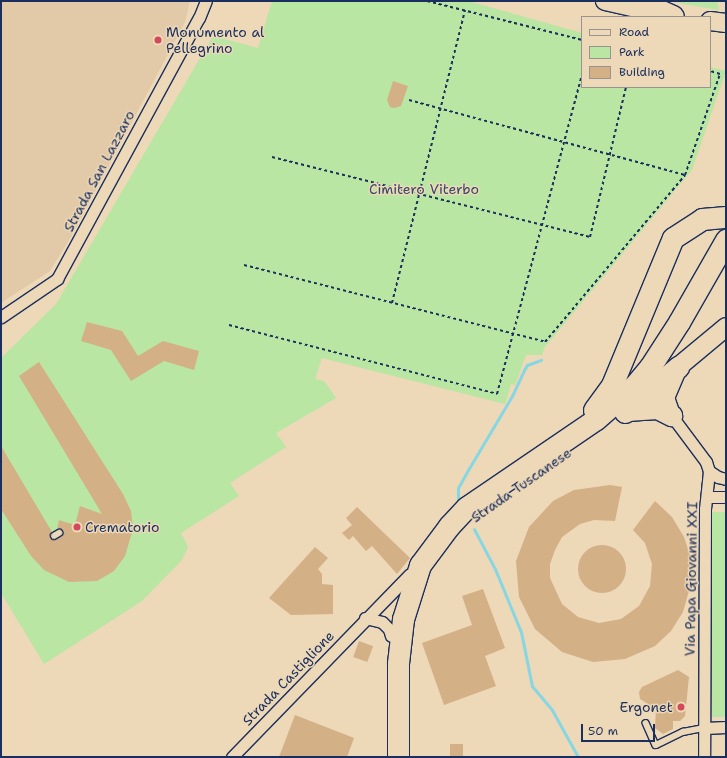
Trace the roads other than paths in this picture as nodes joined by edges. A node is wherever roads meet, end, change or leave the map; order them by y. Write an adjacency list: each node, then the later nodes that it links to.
1 (198, 1): 7 (street)
2 (206, 1): 7 (street, Strada San Lazzaro)
3 (606, 1): 5 (main road)
4 (639, 1): 6 (highway)
5 (672, 16)
6 (674, 16)
7 (200, 18): 13 (street, Strada San Lazzaro)
8 (711, 21): 9 (main road)
9 (726, 22)
10 (726, 217): 18 (highway)
11 (726, 240): 12 (highway)
12 (720, 268): 16 (highway); 18 (highway)
13 (1, 317)
14 (726, 327): 15 (main road)
15 (678, 367): 16 (highway); 17 (main road)
16 (633, 405): 17 (highway); 32 (highway, Strada Tuscanese)
17 (671, 415): 19 (street)
18 (540, 456): 23 (highway, Strada Tuscanese)
19 (709, 471): 20 (street); 21 (street, Via Papa Giovanni XXI)
20 (726, 479)
21 (707, 497): 22 (street); 28 (street, Via Papa Giovanni XXI)
22 (726, 497)
23 (411, 582): 24 (street, Strada Castiglione); 25 (street, Strada Tuscanese); 31 (highway, Strada Tuscanese)
24 (365, 618): 25 (street); 29 (street, Strada Castiglione)
25 (391, 636): 30 (street, Strada Tuscanese)
26 (646, 723): 28 (lane)
27 (726, 727): 28 (street)
28 (705, 728): 33 (street, Via Papa Giovanni XXI)
29 (232, 757)
30 (388, 757)
31 (398, 757)
32 (410, 757)
33 (704, 757)

